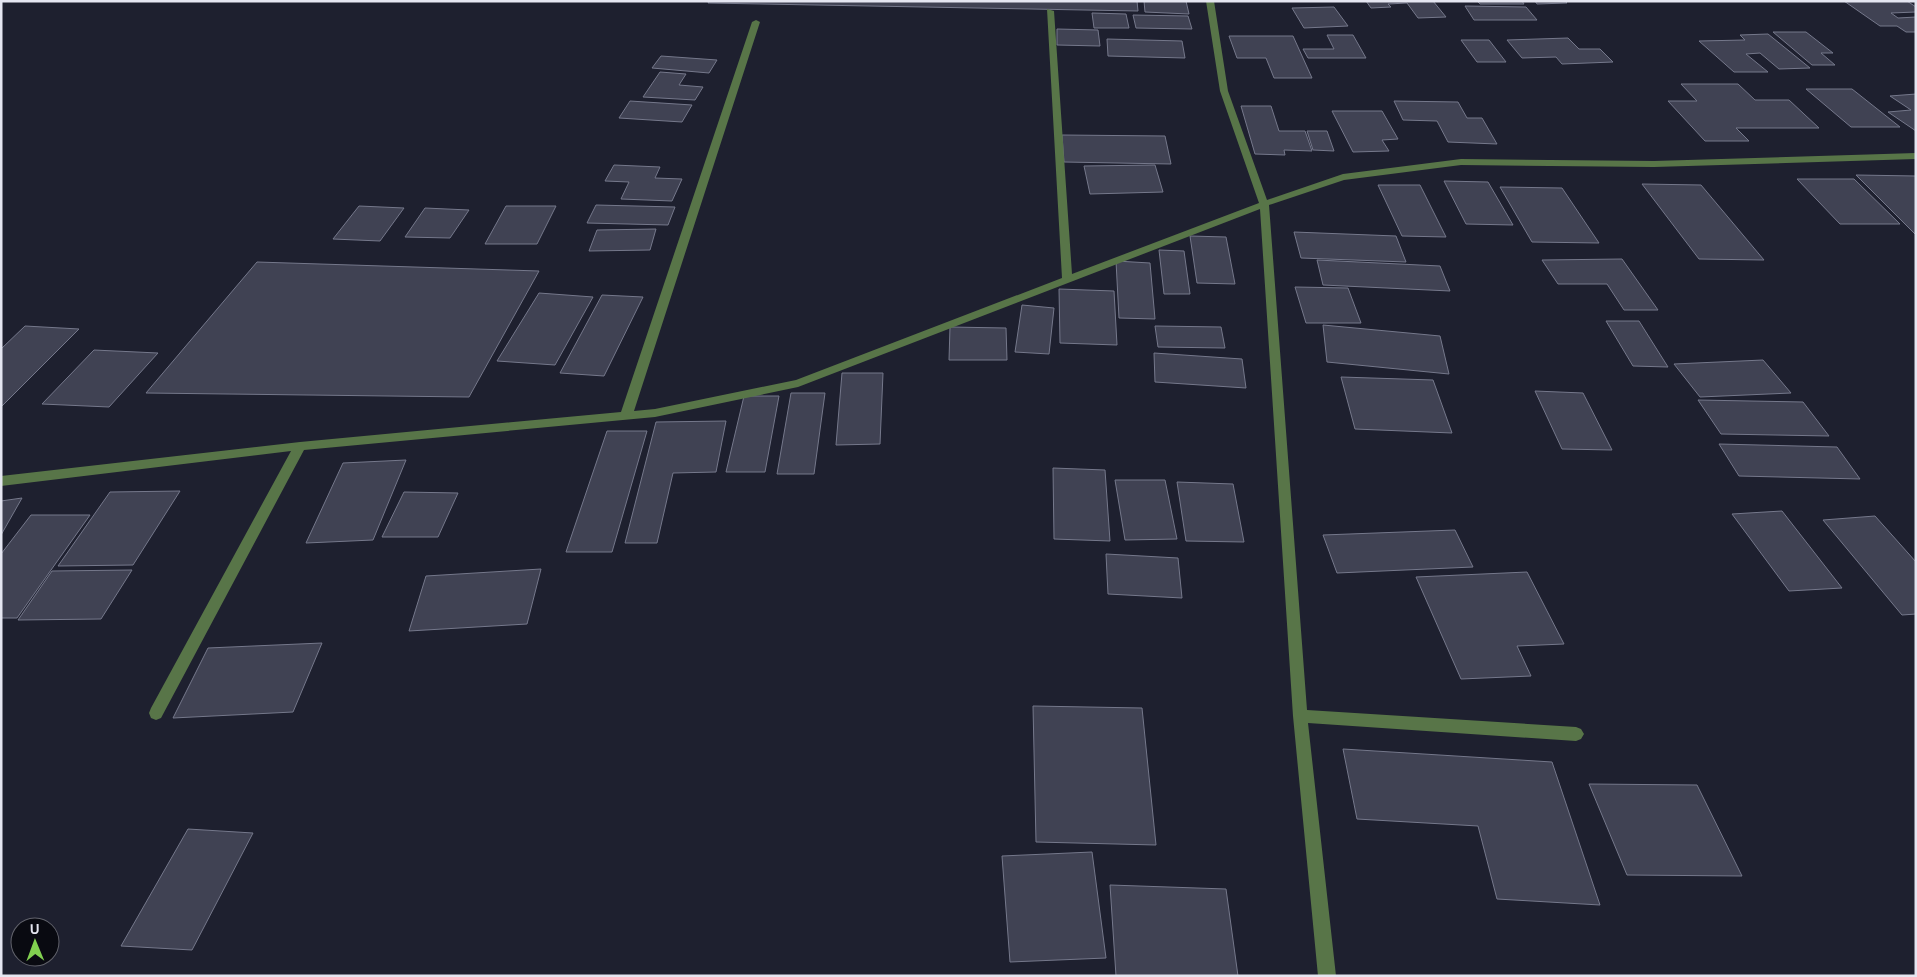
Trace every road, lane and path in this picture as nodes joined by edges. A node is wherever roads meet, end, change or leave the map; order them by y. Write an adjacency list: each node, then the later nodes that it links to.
1 (1210, 1): 5 (street)
2 (1050, 11): 6 (street)
3 (756, 22): 7 (street)
4 (1916, 156): 5 (street)
5 (1264, 204): 6 (street); 11 (street)
6 (1067, 280): 7 (street)
7 (626, 416): 8 (street)
8 (300, 446): 9 (street); 10 (street)
9 (1, 481)
10 (156, 713)
11 (1300, 716): 12 (street); 13 (street)
12 (1576, 734)
13 (1327, 976)

